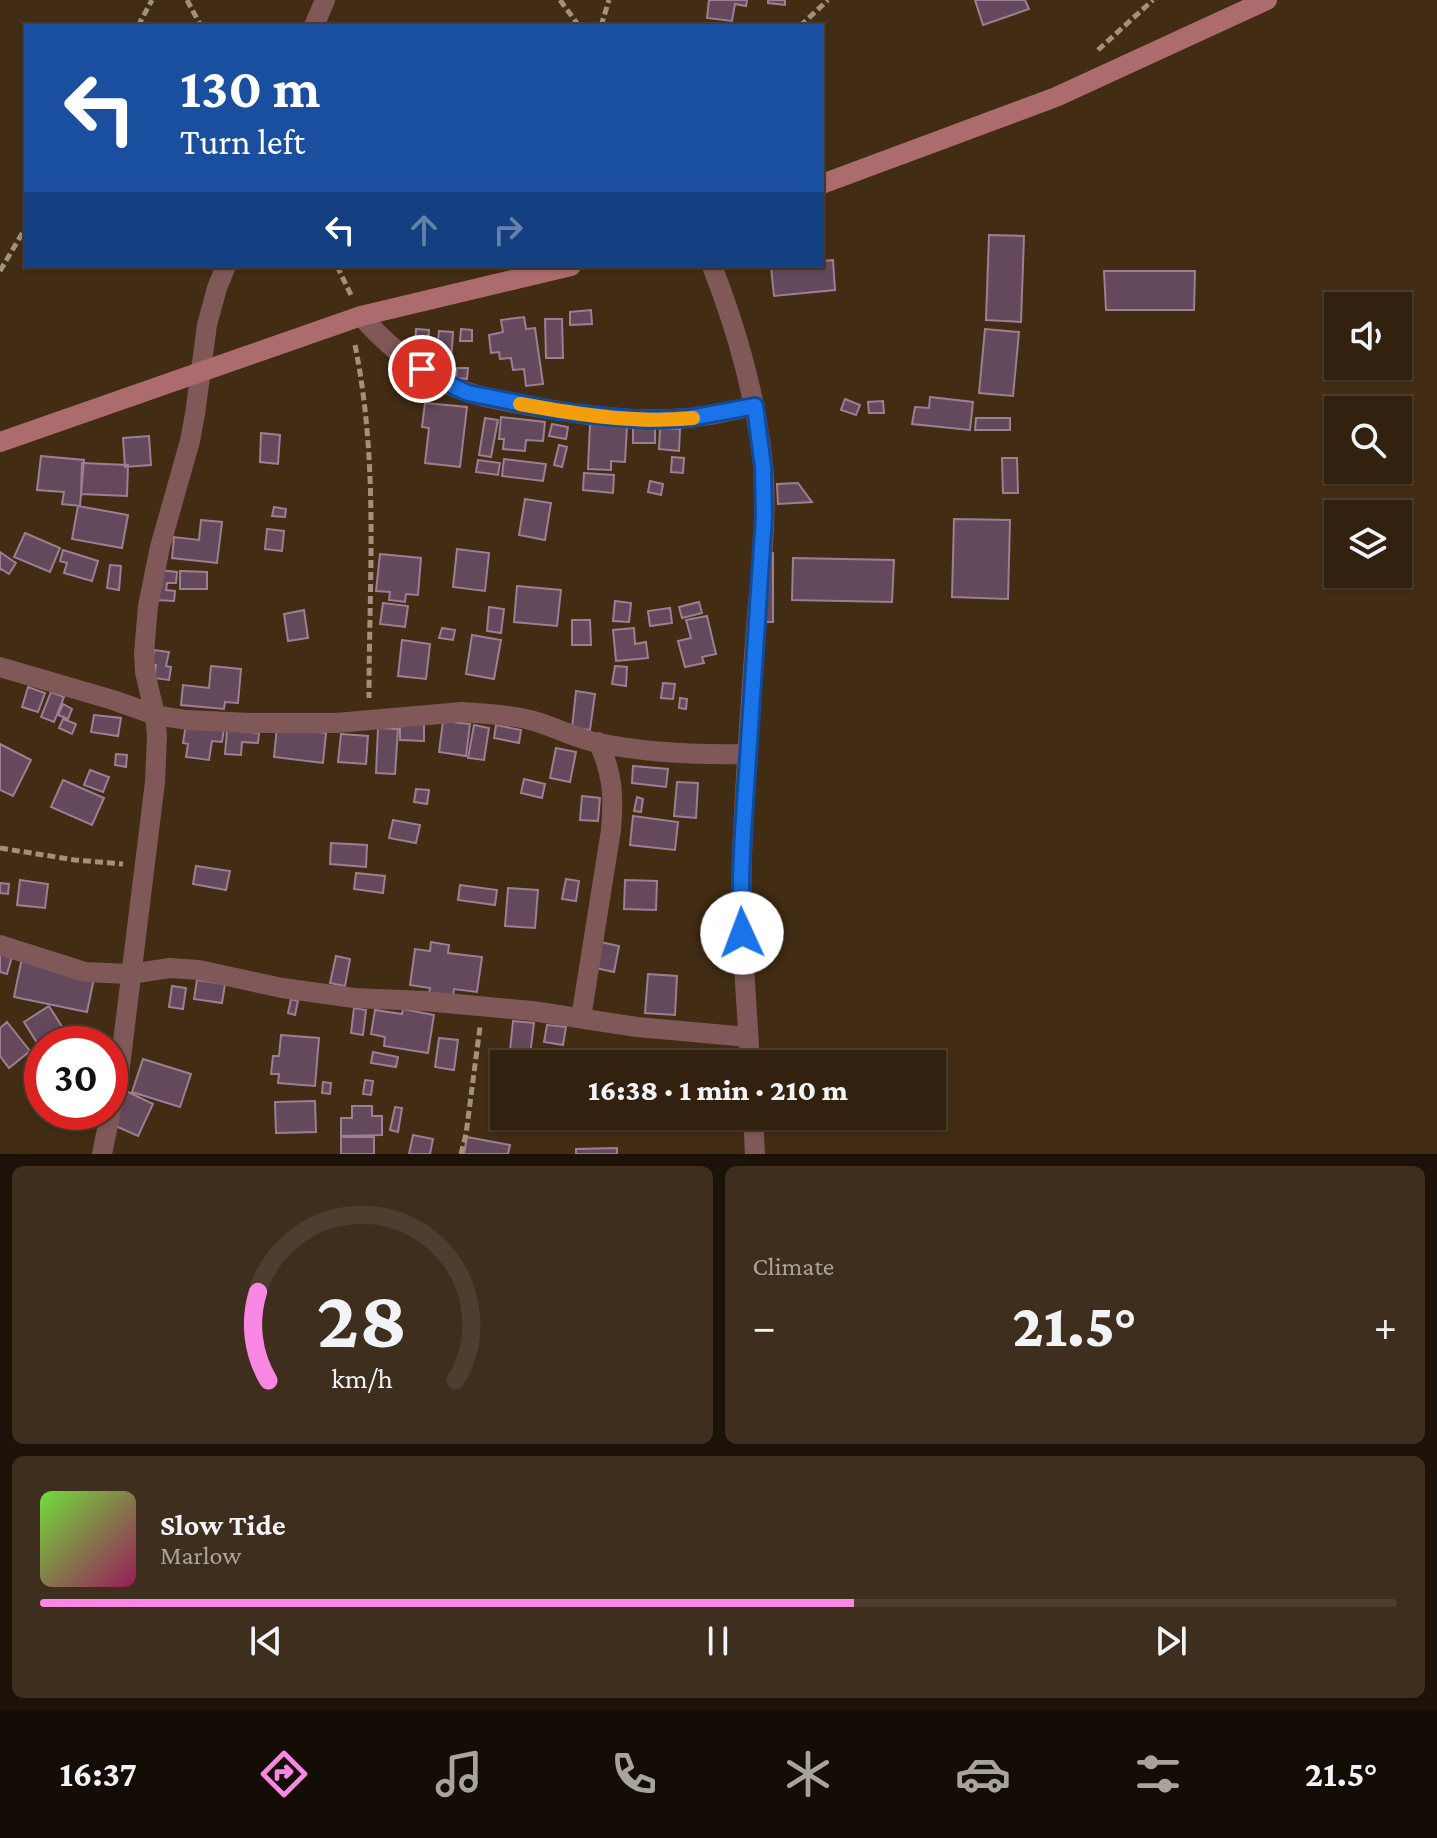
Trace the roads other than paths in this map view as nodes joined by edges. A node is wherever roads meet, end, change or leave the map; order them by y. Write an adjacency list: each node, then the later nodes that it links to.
1 (325, 0): 3 (street)
2 (1267, 0): 4 (street)
3 (315, 24)
4 (824, 183)
5 (225, 268): 9 (street)
6 (563, 268): 8 (street)
7 (713, 268): 10 (street)
8 (355, 318): 9 (street); 10 (street)
9 (201, 373): 11 (street); 13 (street)
10 (755, 406): 15 (street)
11 (0, 442)
12 (0, 667): 13 (street)
13 (155, 715): 14 (street); 17 (street)
14 (598, 742): 15 (street); 18 (street)
15 (747, 754): 19 (street)
16 (0, 945): 17 (street)
17 (130, 974): 18 (street); 22 (street)
18 (581, 1018): 19 (street)
19 (748, 1037): 20 (street)
20 (749, 1050)
21 (754, 1130): 23 (street)
22 (102, 1154)
23 (755, 1154)

